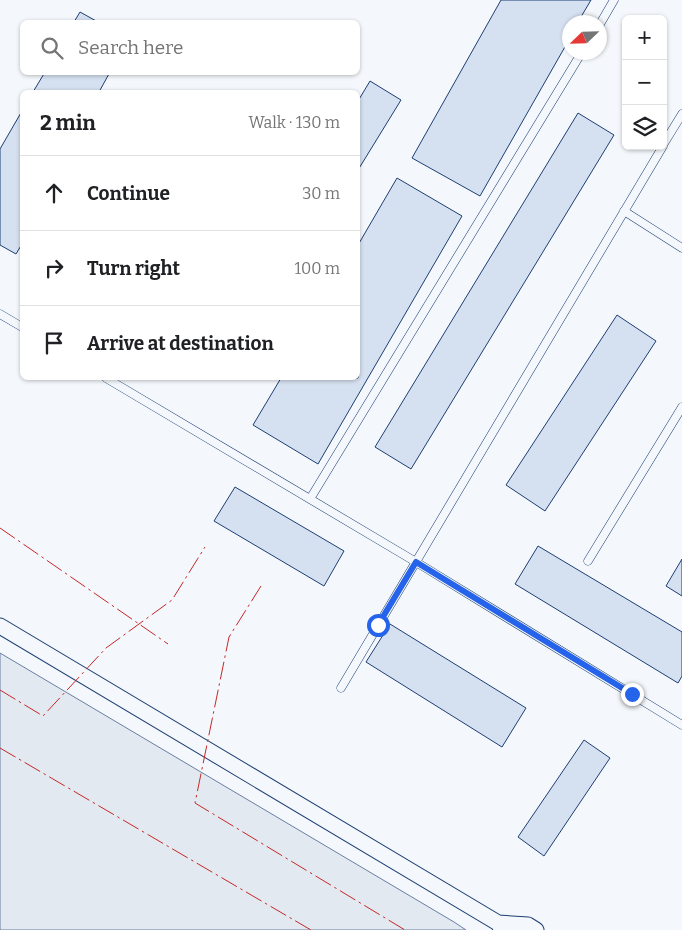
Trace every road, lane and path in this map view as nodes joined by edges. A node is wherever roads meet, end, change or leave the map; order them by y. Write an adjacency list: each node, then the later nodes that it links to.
1 (614, 0): 2 (lane)
2 (605, 15)
3 (577, 60): 13 (lane)
4 (682, 114): 5 (lane)
5 (667, 139)
6 (661, 150): 7 (lane)
7 (624, 211): 8 (lane); 15 (lane)
8 (682, 248)
9 (0, 314): 10 (lane)
10 (20, 326)
11 (109, 380): 13 (lane)
12 (682, 407): 14 (lane)
13 (310, 499): 15 (lane)
14 (588, 561)
15 (416, 562): 17 (lane); 18 (lane)
16 (0, 626): 19 (street)
17 (341, 688)
18 (682, 725)
19 (500, 926): 20 (street)
20 (536, 930)

